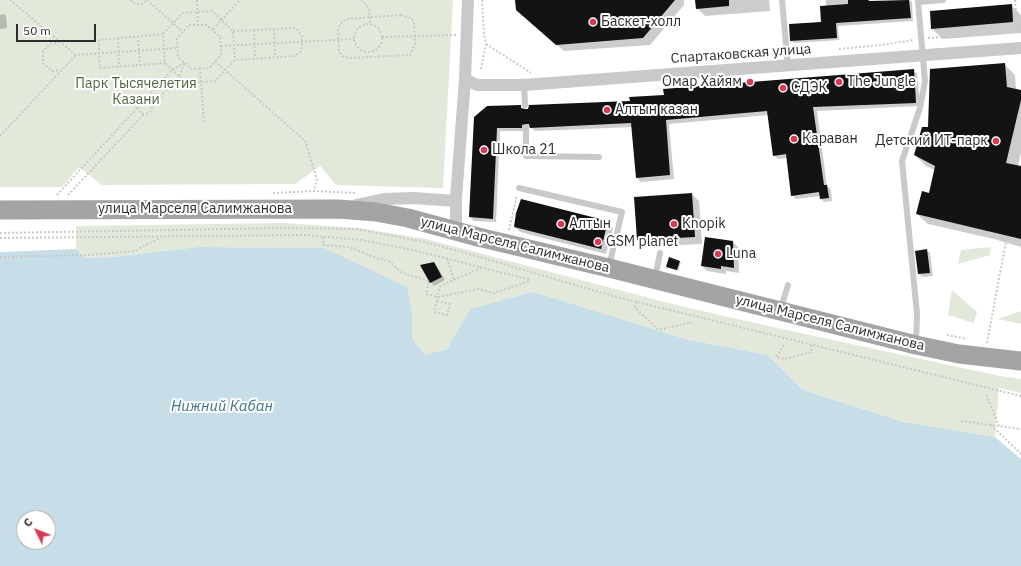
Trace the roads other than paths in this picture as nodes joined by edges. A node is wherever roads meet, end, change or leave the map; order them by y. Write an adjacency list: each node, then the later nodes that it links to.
1 (468, 0): 7 (street)
2 (782, 0): 6 (lane)
3 (943, 0): 5 (lane)
4 (1021, 48): 5 (street, Спартаковская улица)
5 (923, 55): 6 (street, Спартаковская улица); 23 (lane)
6 (788, 66): 8 (street, Спартаковская улица)
7 (465, 79): 8 (street, Спартаковская улица); 13 (street)
8 (524, 85): 9 (lane)
9 (525, 105)
10 (526, 128): 11 (lane)
11 (599, 157)
12 (519, 188): 19 (lane)
13 (456, 201): 14 (street); 17 (street)
14 (339, 209): 15 (main road, улица Марселя Салимжанова); 17 (main road, улица Марселя Салимжанова)
15 (0, 210)
16 (0, 221): 25 (main road)
17 (456, 231): 19 (main road, улица Марселя Салимжанова)
18 (660, 253): 20 (lane)
19 (609, 268): 20 (main road, улица Марселя Салимжанова)
20 (654, 279): 22 (main road, улица Марселя Салимжанова)
21 (788, 285): 22 (lane)
22 (780, 311): 23 (main road, улица Марселя Салимжанова)
23 (916, 345): 24 (main road, улица Марселя Салимжанова)
24 (1021, 361)
25 (1021, 370)

